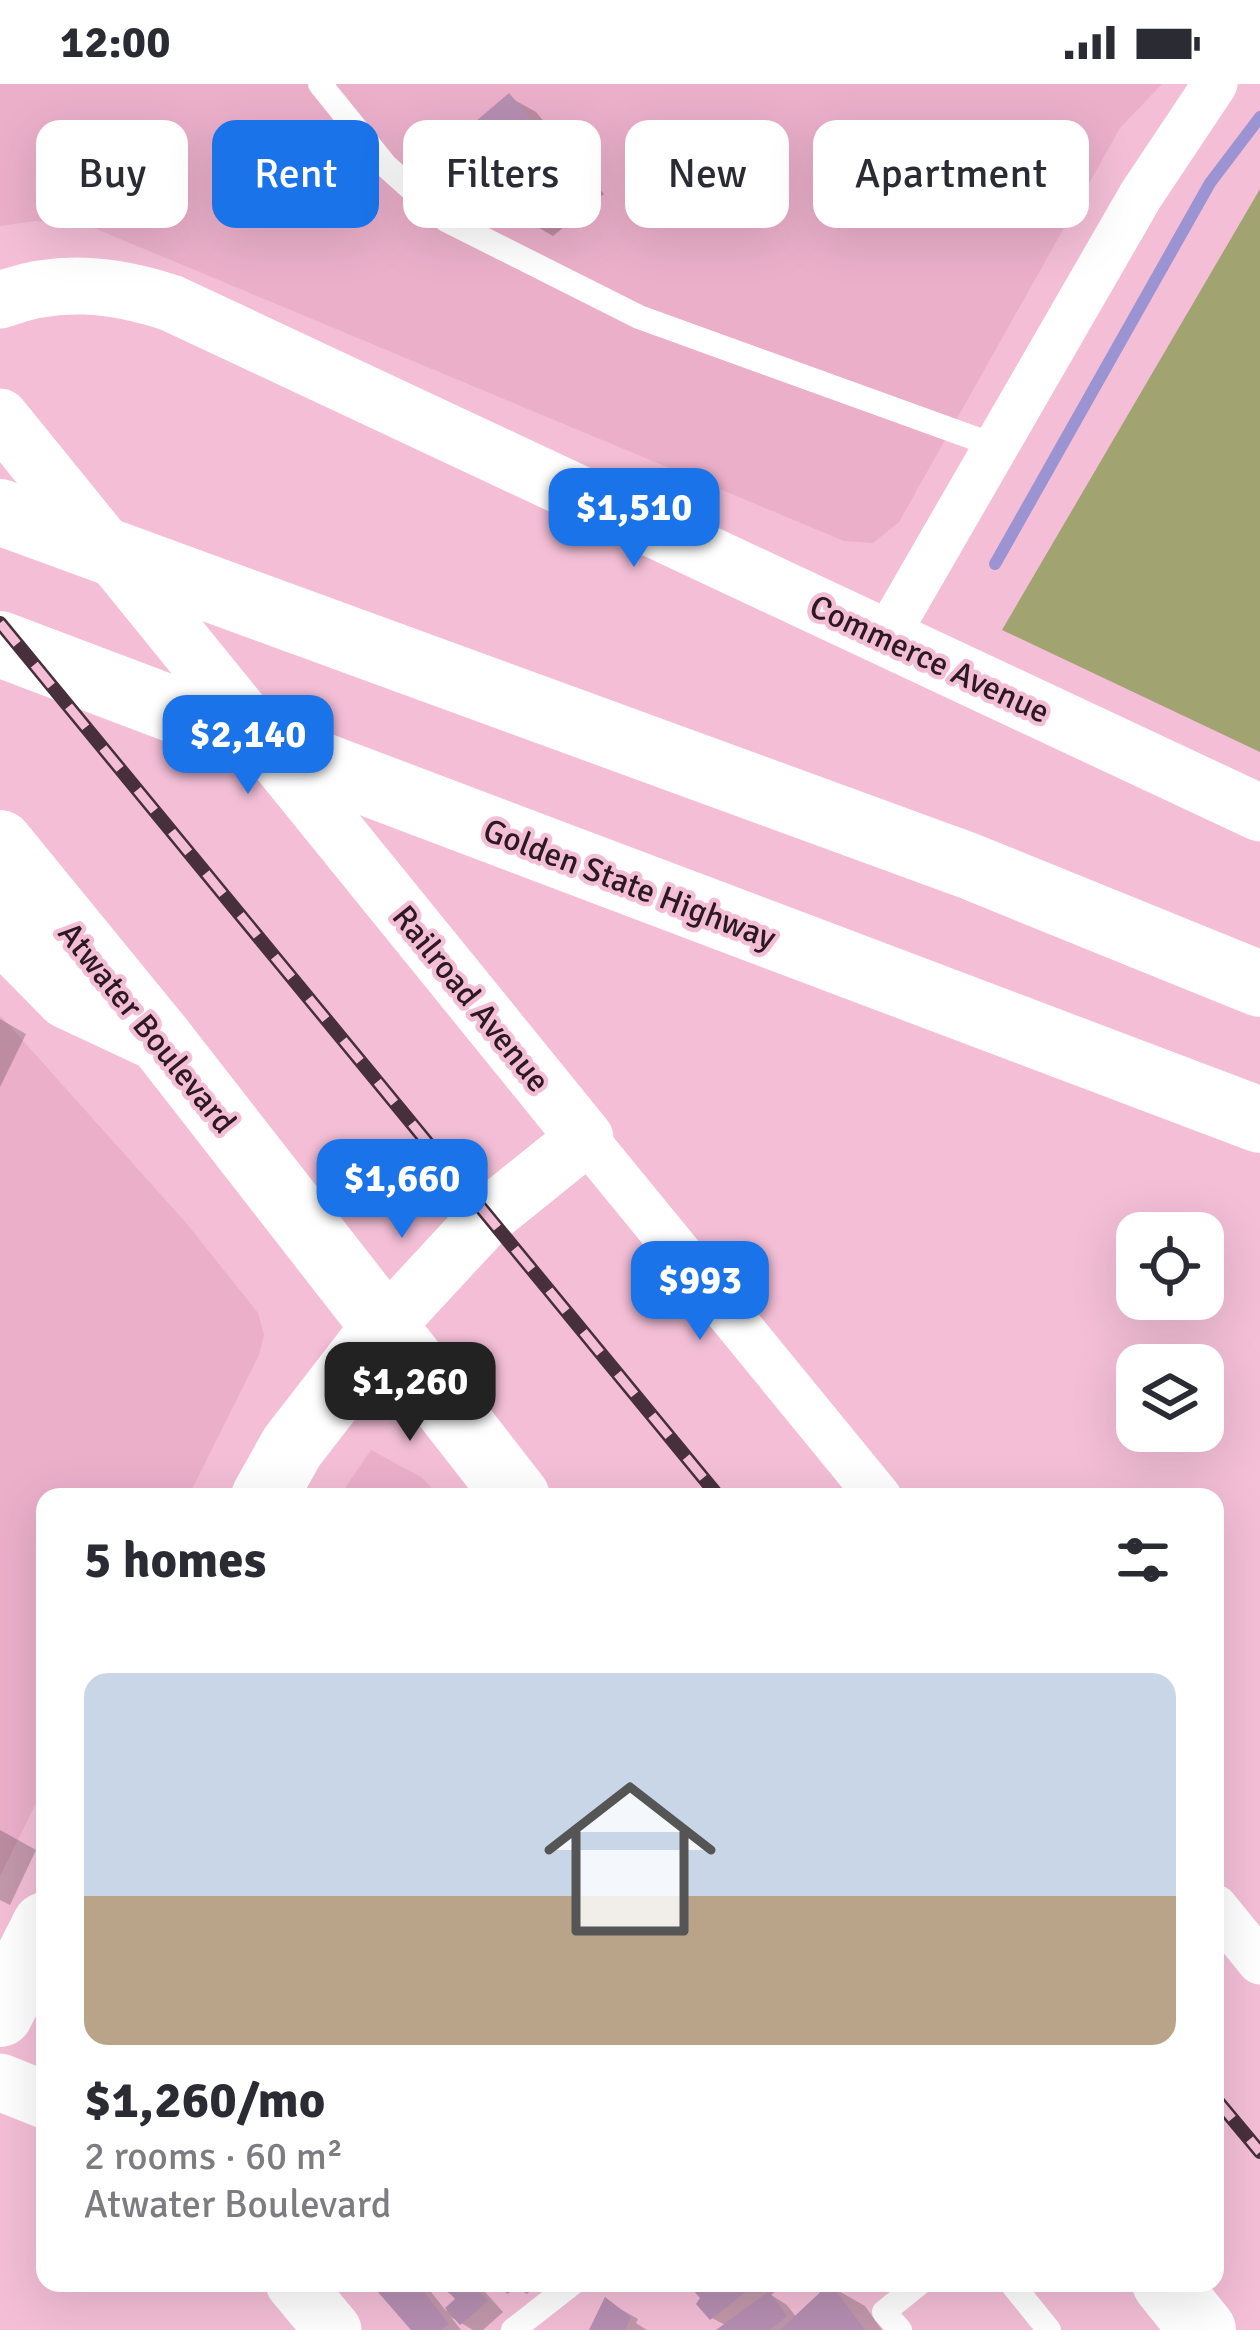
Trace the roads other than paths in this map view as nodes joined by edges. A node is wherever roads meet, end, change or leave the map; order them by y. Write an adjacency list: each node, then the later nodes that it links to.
1 (320, 84): 5 (lane)
2 (1215, 84): 5 (street)
3 (0, 300): 7 (street, Commerce Avenue)
4 (0, 417): 13 (street, Railroad Avenue)
5 (996, 446): 7 (street)
6 (0, 512): 12 (main road)
7 (886, 637): 9 (street, Commerce Avenue)
8 (0, 644): 15 (main road, Golden State Highway)
9 (1260, 813)
10 (0, 843): 14 (main road, Atwater Boulevard)
11 (0, 927): 14 (main road)
12 (1260, 984)
13 (502, 1036): 16 (street, Railroad Avenue); 17 (street)
14 (160, 1039): 18 (main road, Atwater Boulevard)
15 (1260, 1120)
16 (585, 1138): 17 (street); 21 (street, Railroad Avenue)
17 (488, 1217): 18 (street)
18 (384, 1328): 19 (main road); 20 (main road, Atwater Boulevard)
19 (269, 1488)
20 (510, 1488)
21 (872, 1488)
22 (1224, 1918): 24 (street)
23 (36, 1943): 25 (main road)
24 (1260, 1962)
25 (0, 2014)
26 (0, 2082): 27 (street)
27 (36, 2096)
28 (301, 2292): 32 (street)
29 (562, 2292): 33 (lane)
30 (909, 2292): 34 (lane)
31 (1018, 2292): 35 (lane)
32 (333, 2330)
33 (513, 2330)
34 (900, 2330)
35 (1048, 2330)

